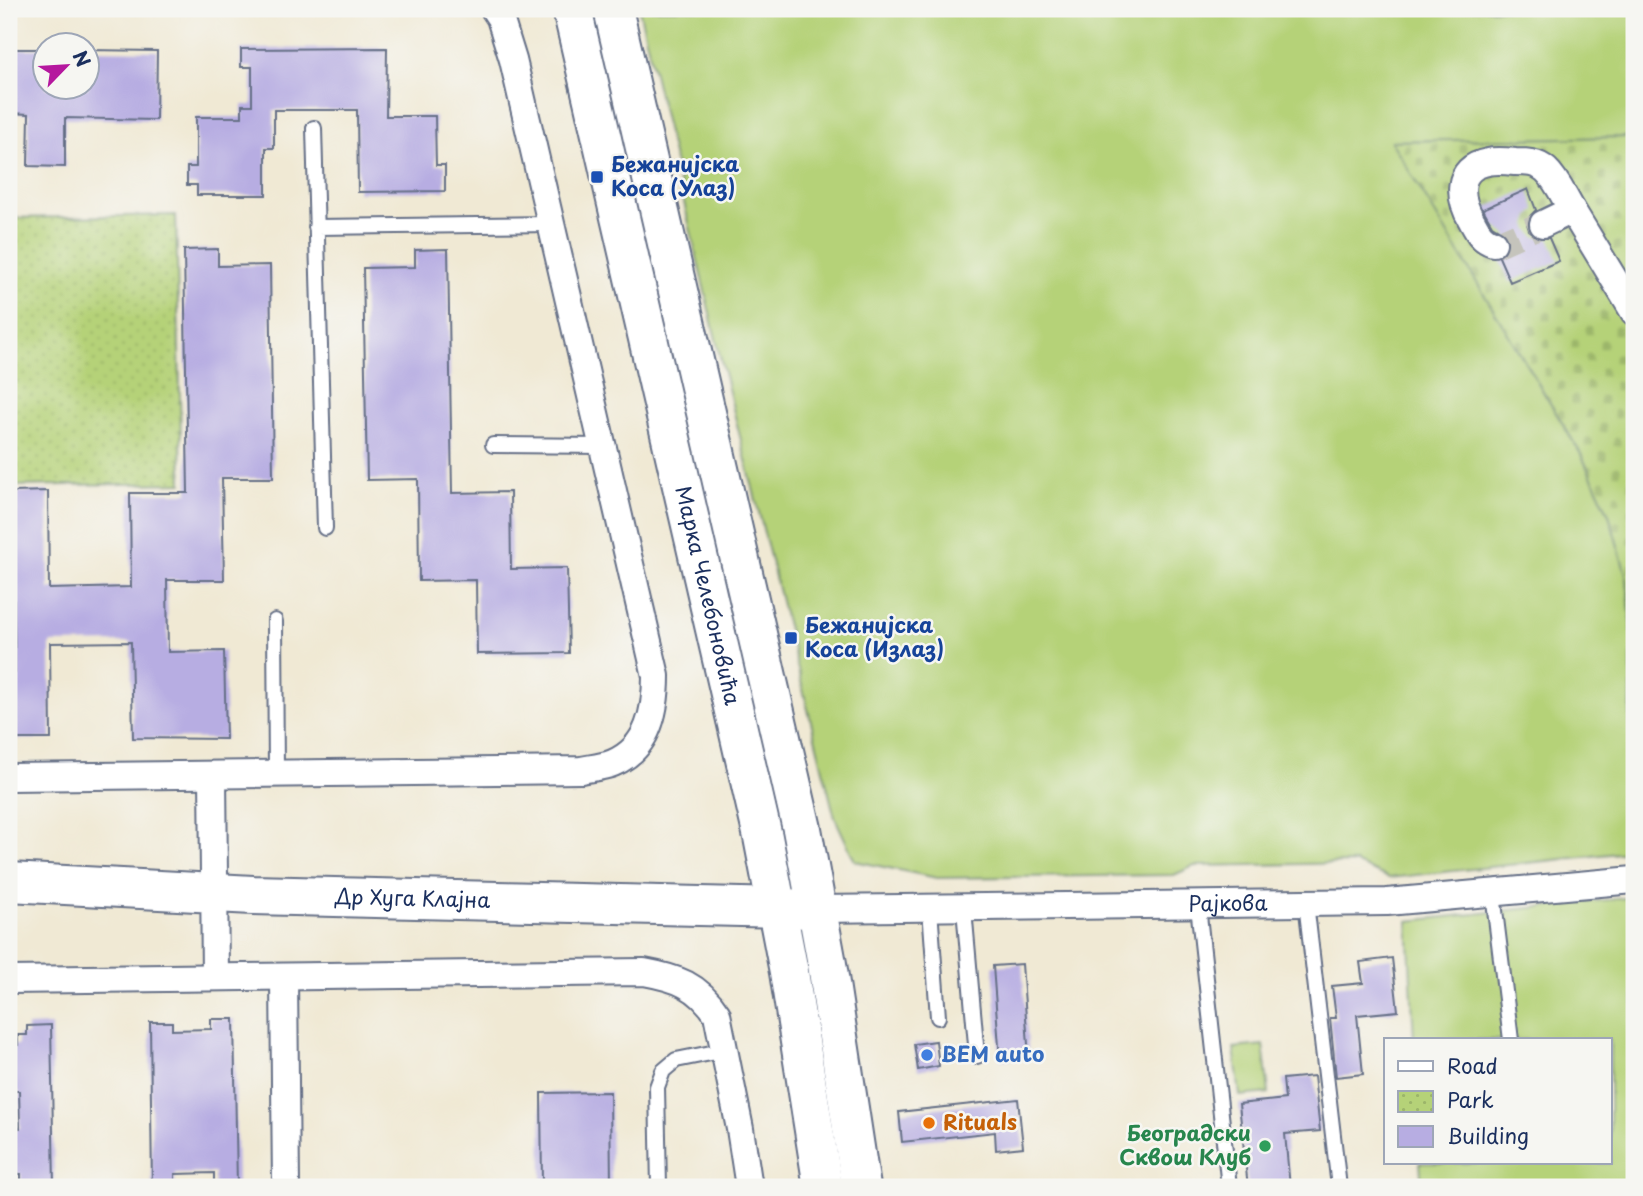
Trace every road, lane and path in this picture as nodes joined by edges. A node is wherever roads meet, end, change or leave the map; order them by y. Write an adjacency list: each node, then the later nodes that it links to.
1 (494, 9): 6 (street)
2 (572, 9): 24 (main road, Марка Челебоновића)
3 (612, 9): 25 (main road, Марка Челебоновића)
4 (314, 128): 8 (lane)
5 (1572, 210): 7 (street); 9 (street); 10 (street)
6 (550, 224): 8 (lane); 12 (street)
7 (1543, 224)
8 (316, 228): 13 (lane)
9 (1493, 243)
10 (1634, 312)
11 (493, 445): 12 (lane)
12 (603, 446): 15 (street)
13 (325, 528)
14 (275, 621): 15 (lane)
15 (276, 774): 16 (street)
16 (213, 775): 17 (street); 20 (street)
17 (9, 777)
18 (1634, 880): 21 (street, Рајкова)
19 (9, 882): 20 (main road, Др Хуга Клајна)
20 (214, 893): 24 (main road, Др Хуга Клајна); 28 (street)
21 (1493, 894): 22 (street, Рајкова); 32 (lane)
22 (1306, 903): 23 (street, Рајкова); 41 (lane)
23 (1198, 906): 27 (street, Рајкова); 40 (lane)
24 (778, 908): 25 (main road, Др Хуга Клајна); 38 (main road, Марка Челебоновића)
25 (818, 909): 26 (street, Рајкова); 39 (main road, Марка Челебоновића)
26 (930, 909): 27 (street, Рајкова); 31 (lane)
27 (964, 909): 34 (lane)
28 (215, 976): 29 (street); 30 (street)
29 (284, 977): 33 (street); 35 (street)
30 (9, 980)
31 (937, 1017)
32 (1511, 1038)
33 (726, 1050): 36 (lane); 37 (street)
34 (977, 1056)
35 (286, 1187)
36 (659, 1187)
37 (749, 1187)
38 (823, 1187)
39 (861, 1187)
40 (1229, 1187)
41 (1339, 1187)

